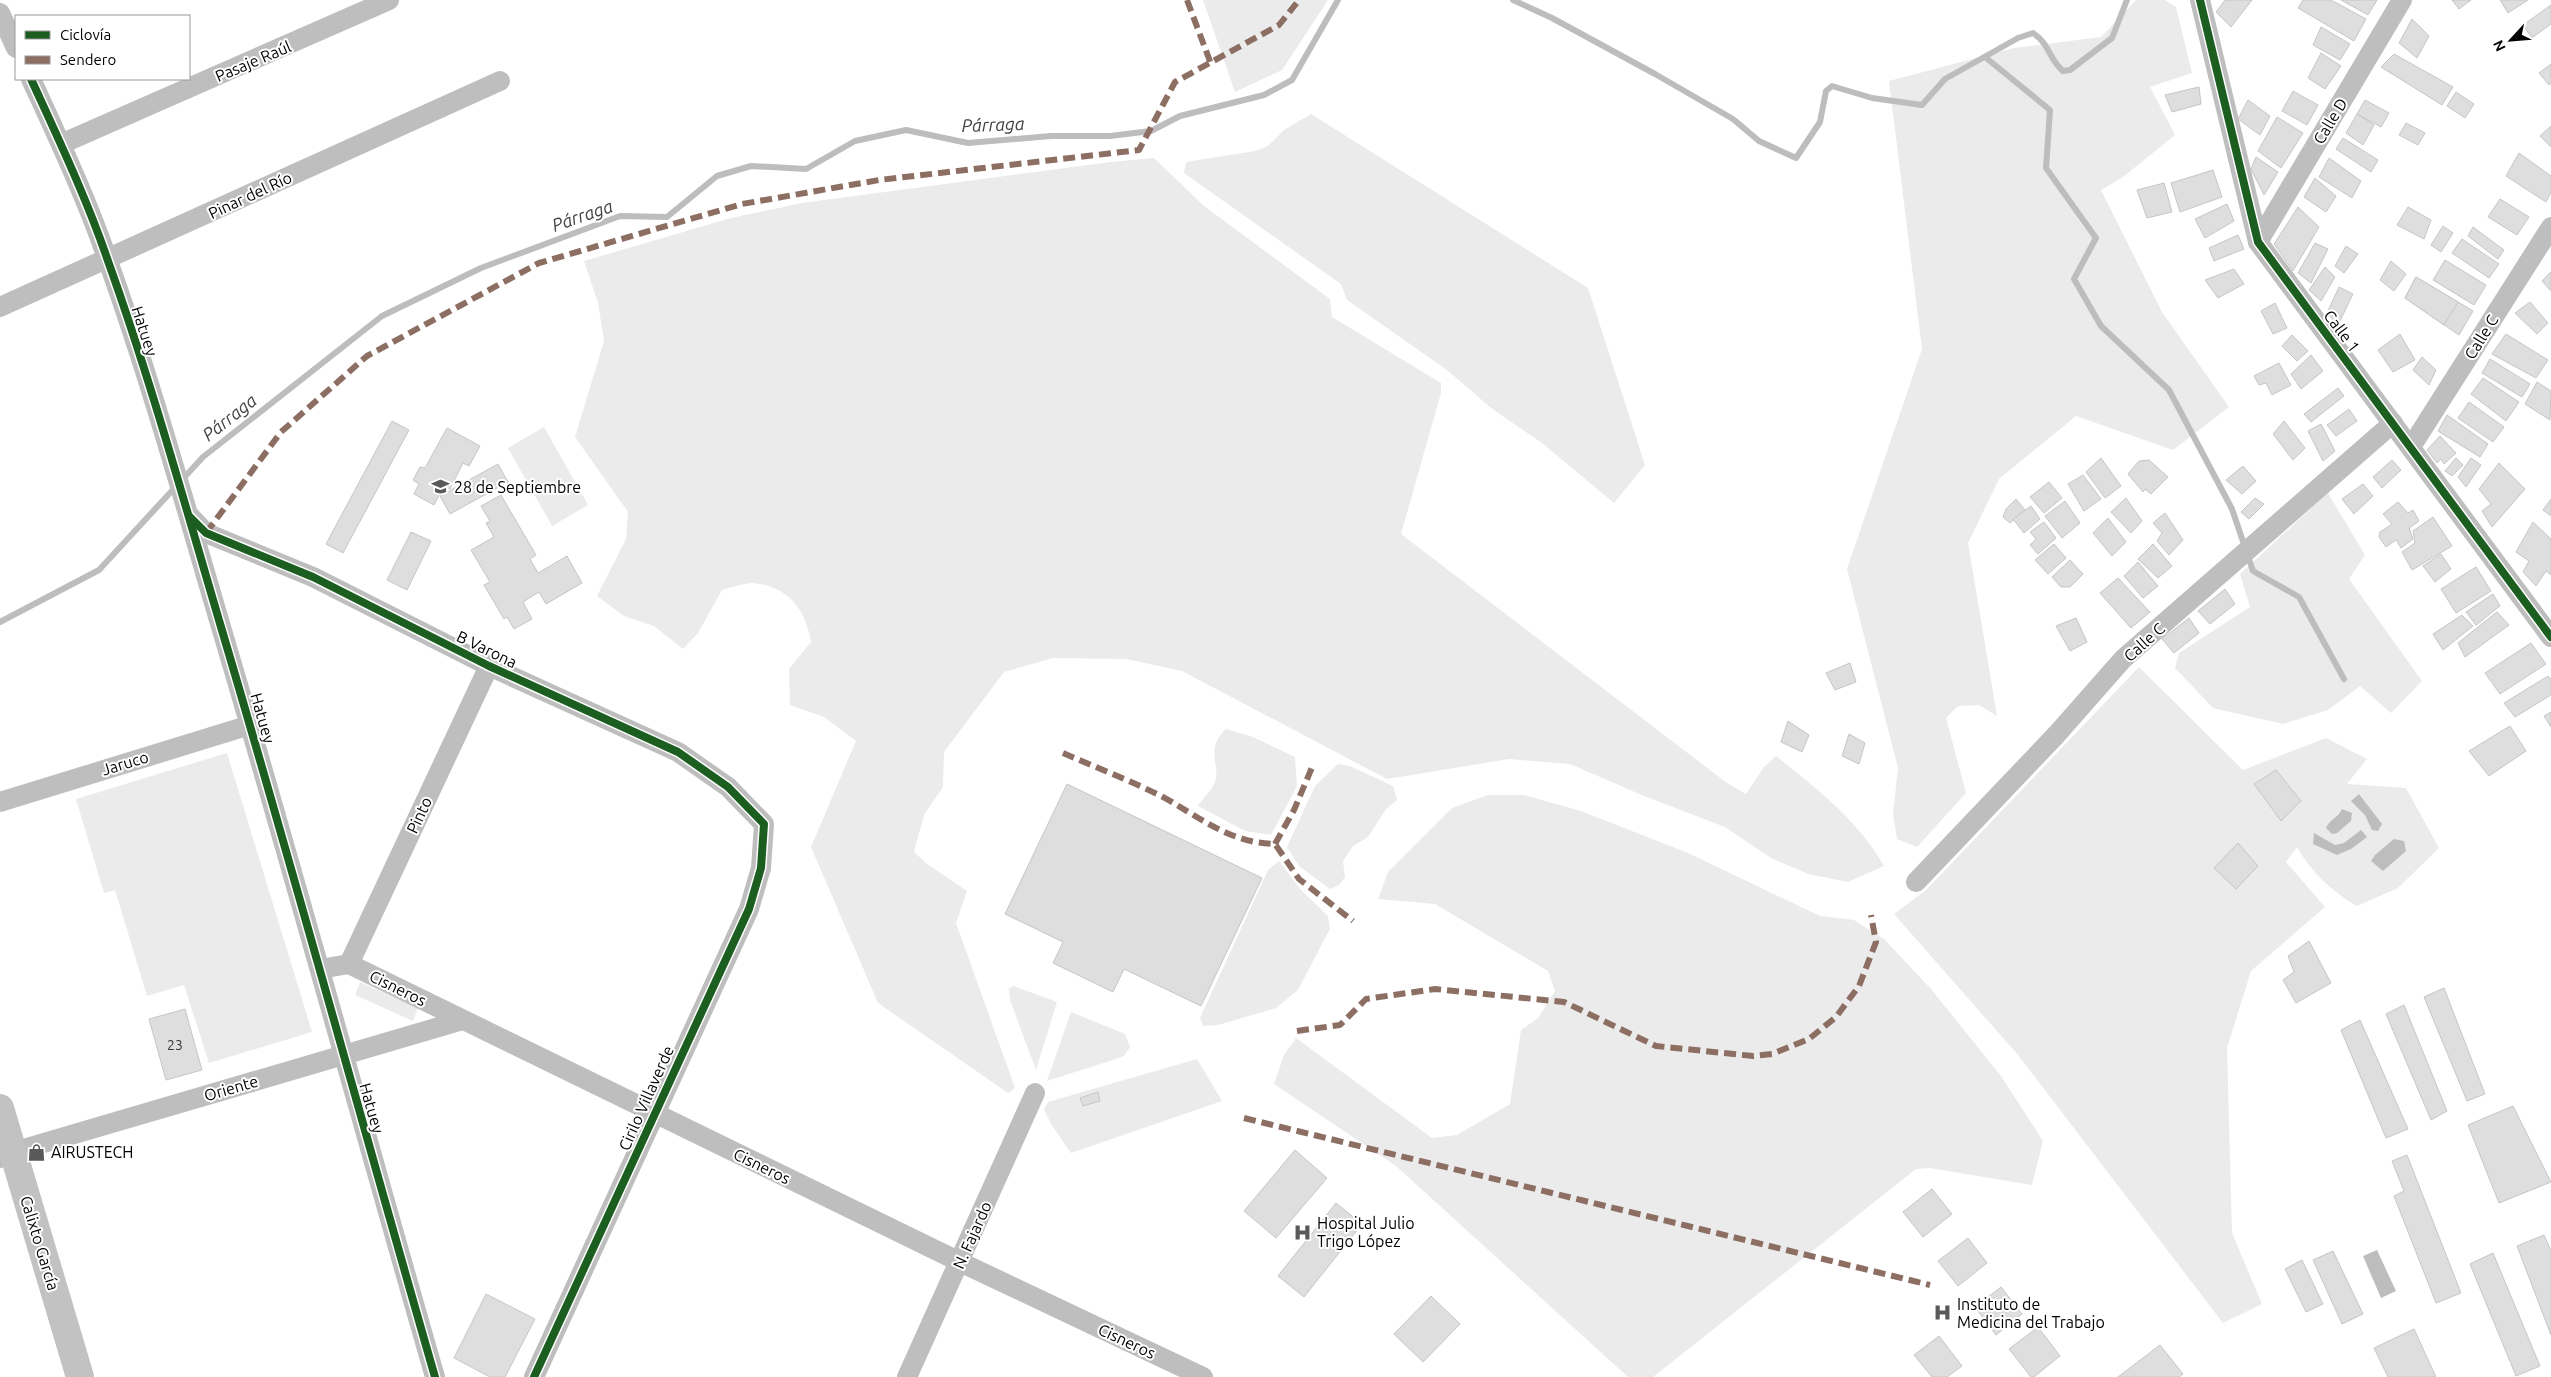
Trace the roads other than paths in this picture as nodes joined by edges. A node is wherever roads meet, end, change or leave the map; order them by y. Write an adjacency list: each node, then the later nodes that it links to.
1 (389, 0): 8 (street, Pasaje Raúl)
2 (2200, 0): 10 (street, Calle 1)
3 (2402, 0): 10 (street, Calle D)
4 (0, 13): 5 (street)
5 (15, 46)
6 (31, 80): 8 (street, Hatuey)
7 (500, 81): 11 (street, Pinar del Río)
8 (61, 144): 11 (street, Hatuey)
9 (2551, 227): 14 (street, Calle C)
10 (2258, 242): 13 (street, Calle 1)
11 (108, 260): 12 (street, Pinar del Río); 15 (street, Hatuey)
12 (0, 307)
13 (2394, 423): 14 (street, Calle 1); 21 (street, Calle C)
14 (2411, 447): 16 (street, Calle 1)
15 (188, 515): 17 (street, B Varona); 18 (street, Hatuey)
16 (2551, 637)
17 (489, 666): 20 (street, B Varona); 22 (street, Pinto)
18 (250, 725): 19 (street, Jaruco); 23 (street, Hatuey)
19 (0, 802)
20 (764, 824): 28 (street, Cirilo Villaverde)
21 (1916, 882)
22 (349, 964): 23 (street, Cisneros); 24 (street, Cisneros)
23 (320, 969): 25 (street, Hatuey)
24 (463, 1020): 25 (street, Oriente); 28 (street, Cisneros)
25 (342, 1056): 29 (street, Oriente); 32 (street, Hatuey)
26 (1036, 1093): 30 (street, N. Fajardo)
27 (0, 1108): 29 (main road, Calixto García)
28 (654, 1113): 30 (street, Cisneros); 33 (street, Cirilo Villaverde)
29 (4, 1155): 31 (main road, Calixto García)
30 (960, 1262): 34 (street, N. Fajardo); 35 (street, Cisneros)
31 (80, 1377)
32 (435, 1377)
33 (534, 1377)
34 (907, 1377)
35 (1203, 1377)

